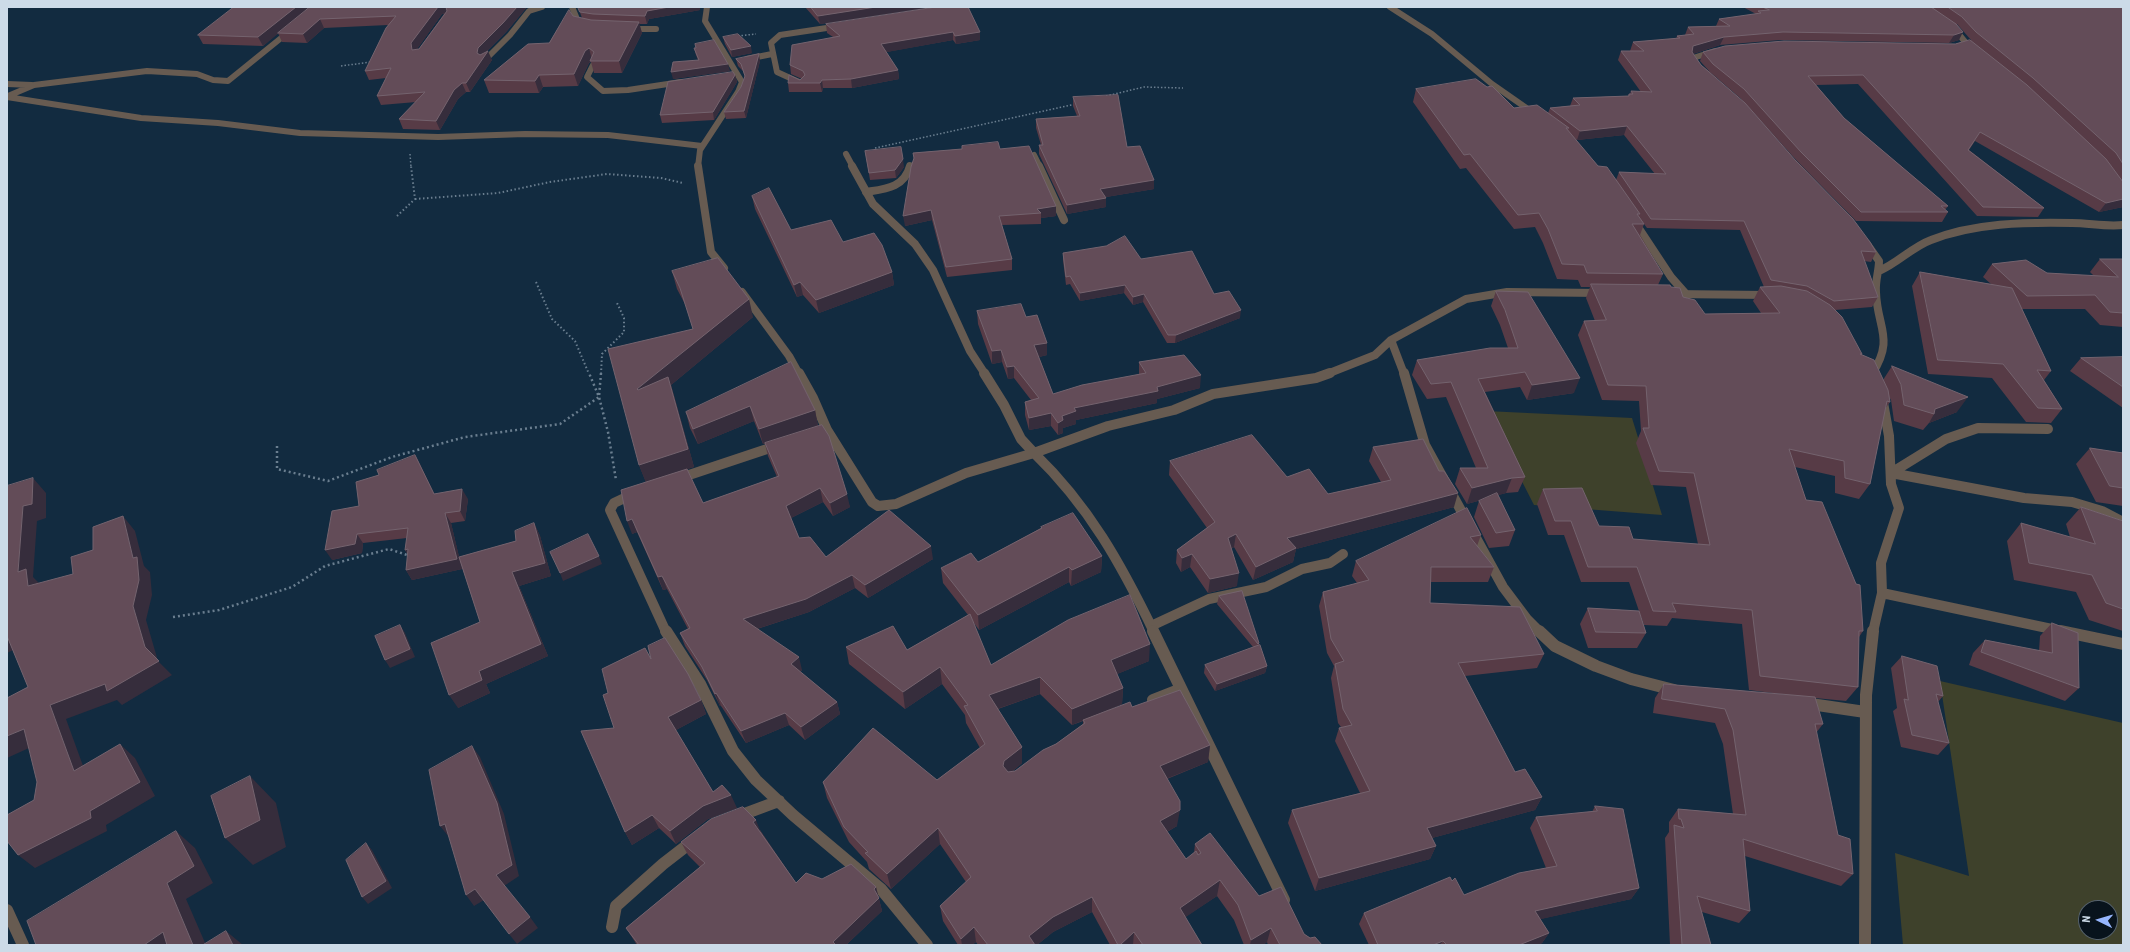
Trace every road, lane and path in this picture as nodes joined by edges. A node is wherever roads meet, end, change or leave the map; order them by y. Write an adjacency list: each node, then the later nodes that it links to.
1 (542, 7): 14 (street)
2 (572, 7): 7 (street)
3 (707, 7): 16 (street)
4 (1390, 7): 27 (street)
5 (1946, 22): 13 (street)
6 (845, 25): 12 (street)
7 (590, 26)
8 (295, 27): 23 (street)
9 (622, 28): 10 (street)
10 (656, 29)
11 (1721, 50): 19 (street)
12 (772, 54): 16 (street); 22 (street)
13 (1983, 55)
14 (485, 60)
15 (372, 62): 18 (path)
16 (731, 62): 29 (street)
17 (593, 65): 20 (street)
18 (341, 66)
19 (1704, 72)
20 (688, 81)
21 (7, 84): 23 (street)
22 (802, 84)
23 (34, 85): 28 (street)
24 (1183, 88): 25 (path)
25 (1102, 97)
26 (1080, 103): 30 (path)
27 (1541, 119)
28 (420, 137): 29 (street); 36 (path)
29 (702, 146): 34 (street)
30 (875, 148)
31 (846, 154): 35 (street)
32 (1034, 155): 39 (street)
33 (910, 166): 35 (street)
34 (701, 186): 36 (path); 43 (street)
35 (866, 192): 58 (street)
36 (416, 198): 38 (path)
37 (1631, 215): 48 (street)
38 (397, 216)
39 (1064, 220)
40 (2123, 225): 42 (street)
41 (1861, 238): 42 (street)
42 (1880, 271): 53 (street)
43 (728, 272)
44 (536, 282): 54 (path)
45 (736, 283): 58 (street)
46 (1612, 293): 51 (street)
47 (1656, 294): 48 (street)
48 (1686, 294): 49 (street)
49 (1781, 296)
50 (617, 303): 54 (path)
51 (1391, 340): 58 (street); 71 (street)
52 (1866, 363): 53 (street)
53 (1876, 382): 59 (street)
54 (599, 397): 57 (path); 61 (path)
55 (2048, 429): 59 (street)
56 (790, 442): 60 (street)
57 (277, 446)
58 (1034, 453): 68 (street)
59 (1890, 473): 63 (street); 66 (street)
60 (665, 483)
61 (617, 485)
62 (644, 490): 75 (street)
63 (2123, 522)
64 (1343, 554): 68 (street)
65 (407, 555): 67 (path)
66 (1882, 593): 69 (street); 74 (street)
67 (173, 617)
68 (1151, 626): 70 (street)
69 (2123, 644)
70 (1181, 689): 73 (street); 79 (street)
71 (1687, 692)
72 (1795, 702): 74 (street)
73 (1139, 706)
74 (1865, 712): 83 (street)
75 (779, 801): 76 (street); 82 (street)
76 (720, 822)
77 (707, 830): 80 (street)
78 (7, 910): 81 (street)
79 (1290, 912)
80 (612, 927)
81 (23, 945)
82 (927, 945)
83 (1865, 945)

